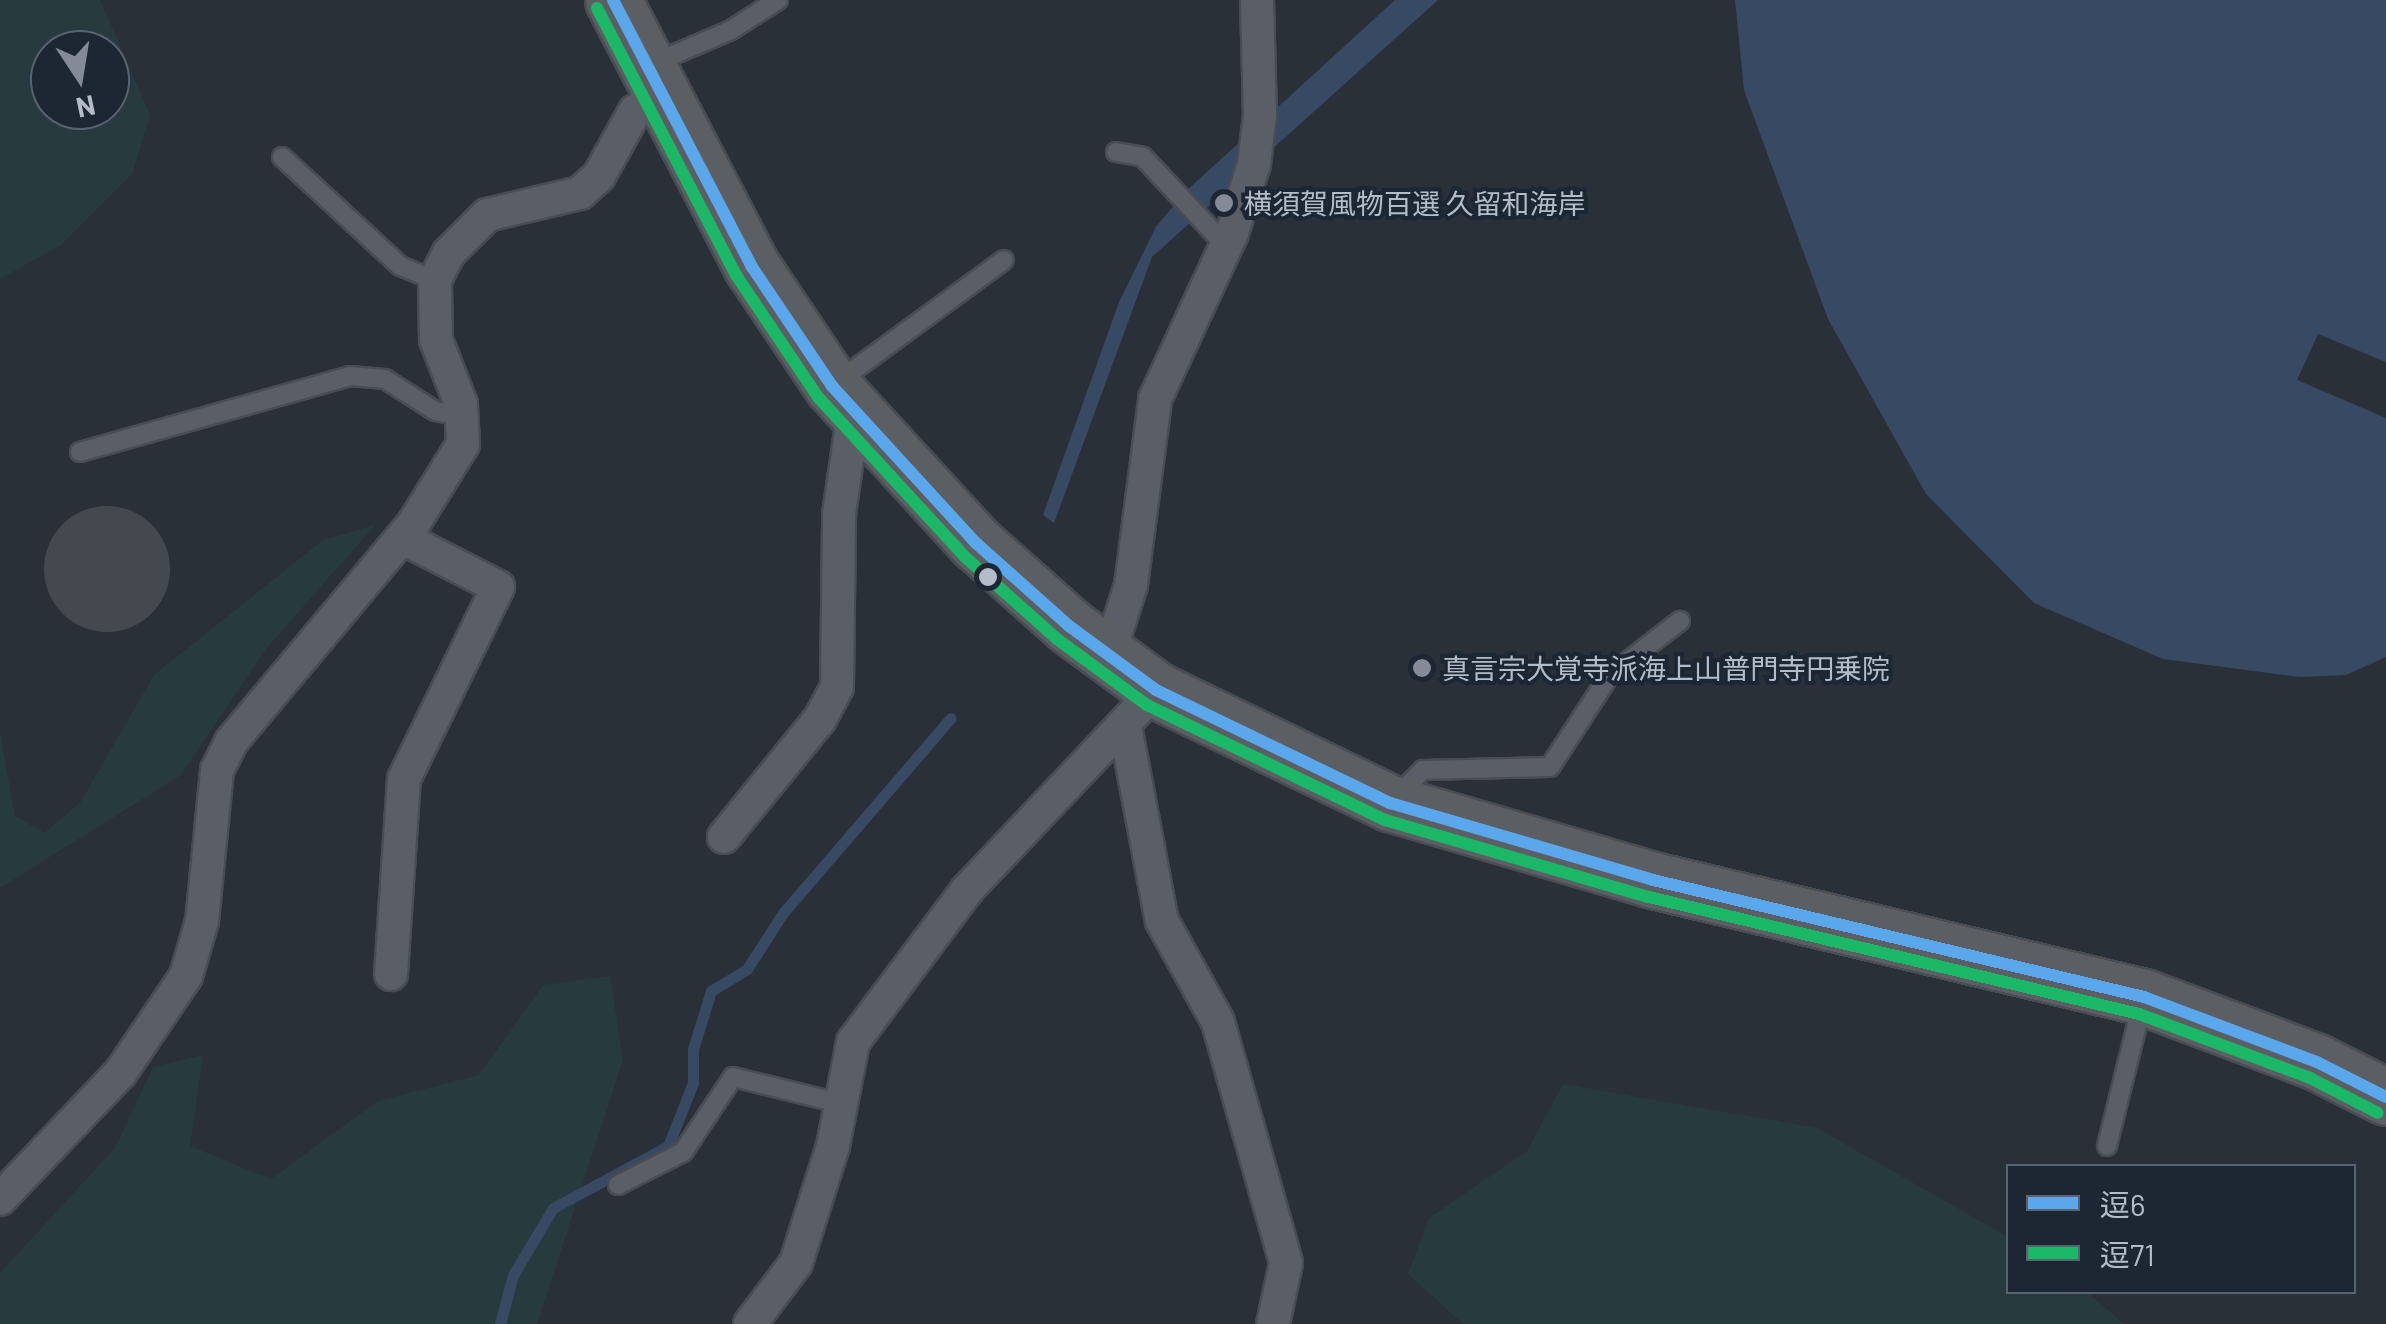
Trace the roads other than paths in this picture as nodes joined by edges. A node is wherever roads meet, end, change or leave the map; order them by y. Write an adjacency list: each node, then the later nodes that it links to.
1 (614, 0): 4 (highway)
2 (778, 0): 4 (lane)
3 (1258, 0): 7 (street)
4 (655, 80): 9 (street); 10 (highway)
5 (1116, 152): 7 (lane)
6 (282, 156): 9 (lane)
7 (1226, 246): 15 (street)
8 (1004, 260): 10 (lane)
9 (435, 280): 11 (street)
10 (843, 399): 15 (highway); 18 (street)
11 (461, 416): 12 (lane); 13 (street)
12 (80, 452)
13 (402, 538): 19 (street); 25 (street)
14 (1680, 622): 17 (lane)
15 (1109, 654): 16 (highway)
16 (1141, 708): 17 (highway); 22 (street); 27 (street)
17 (1390, 803): 20 (highway)
18 (724, 837)
19 (391, 974)
20 (2144, 998): 21 (highway); 23 (lane)
21 (2386, 1097)
22 (839, 1103): 24 (lane); 26 (street)
23 (2107, 1146)
24 (618, 1185)
25 (0, 1199)
26 (750, 1324)
27 (1273, 1324)

